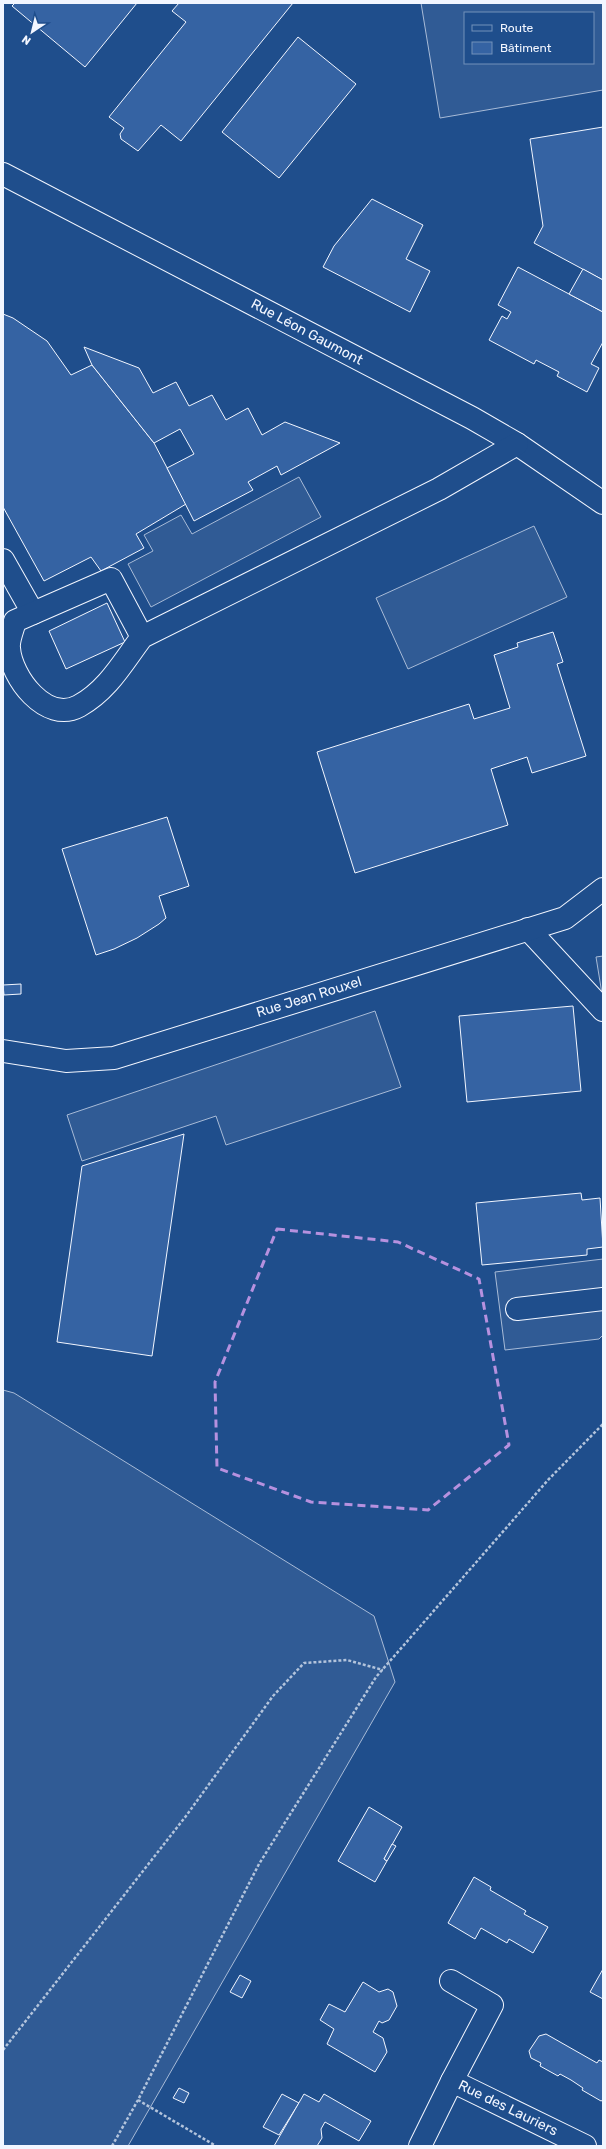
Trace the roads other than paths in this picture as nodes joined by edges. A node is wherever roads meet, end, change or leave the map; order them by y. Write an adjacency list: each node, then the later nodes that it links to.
1 (3, 174): 2 (street, Rue Léon Gaumont)
2 (517, 444): 3 (street, Rue Léon Gaumont); 6 (street)
3 (602, 499)
4 (3, 560): 5 (street)
5 (33, 613): 6 (street); 6 (street)
6 (142, 637)
7 (603, 889): 8 (street, Rue Jean Rouxel)
8 (528, 929): 9 (street); 10 (street, Rue Jean Rouxel)
9 (603, 1010)
10 (3, 1051)
11 (603, 1300): 12 (street)
12 (517, 1309)
13 (451, 1981): 14 (street, Rue des Lauriers)
14 (452, 2081): 15 (street, Rue des Lauriers); 16 (street, Rue des Lauriers)
15 (420, 2146)
16 (586, 2146)

